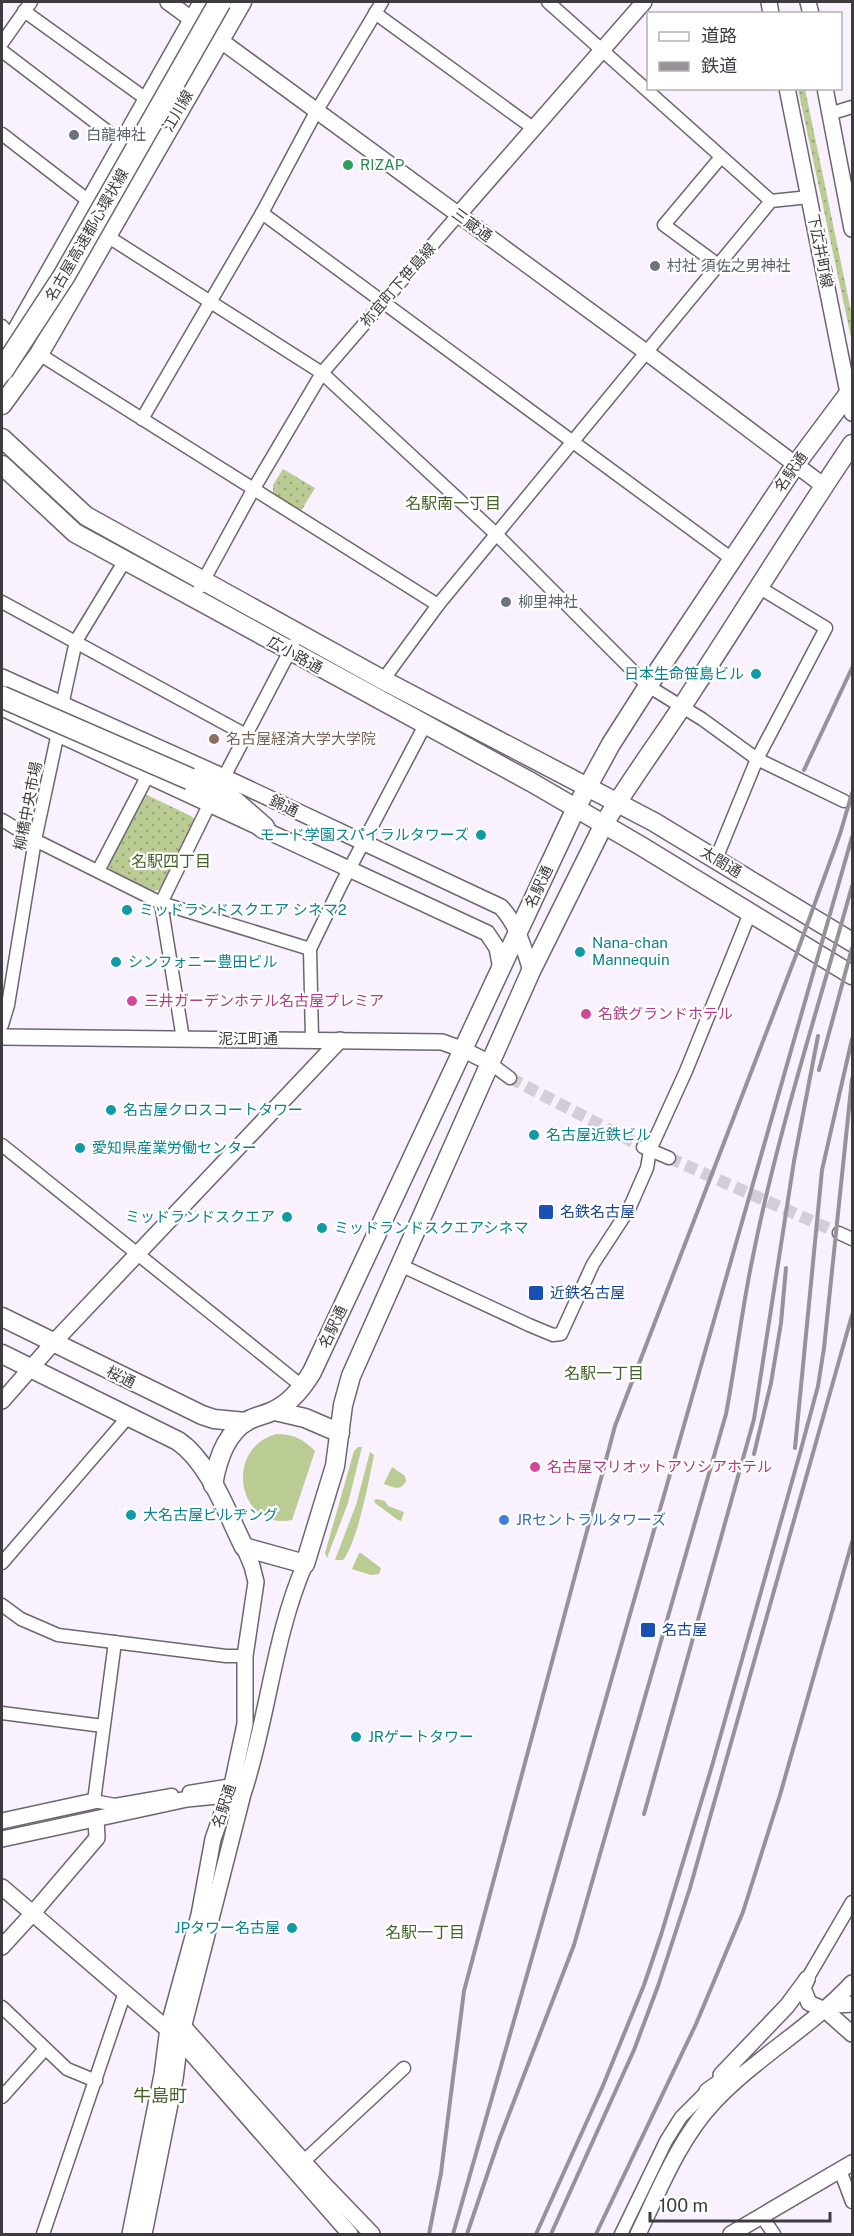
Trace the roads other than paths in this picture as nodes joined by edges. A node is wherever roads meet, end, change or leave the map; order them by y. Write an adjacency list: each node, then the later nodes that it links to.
1 (168, 2): 10 (street, 三蔵通)
2 (203, 2): 10 (main road, 江川線)
3 (220, 2): 35 (highway, 名古屋高速都心環状線, bridge)
4 (242, 2): 11 (main road, 江川線)
5 (382, 2): 9 (street)
6 (548, 2): 13 (street)
7 (644, 2): 13 (street, 祢宜町下笹島線)
8 (28, 6): 12 (street); 17 (street)
9 (375, 13): 19 (street); 21 (street)
10 (193, 20): 11 (street, 三蔵通); 17 (main road, 江川線)
11 (220, 39): 19 (street, 三蔵通); 31 (main road, 江川線)
12 (2, 43)
13 (602, 50): 21 (street, 祢宜町下笹島線); 24 (street)
14 (2, 51): 23 (street)
15 (787, 90): 25 (street, 下広井町線)
16 (825, 90): 20 (street)
17 (149, 101): 23 (main road, 江川線)
18 (852, 107): 20 (street)
19 (316, 111): 28 (street); 29 (street, 三蔵通)
20 (829, 114): 30 (street)
21 (533, 128): 29 (street, 祢宜町下笹島線)
22 (2, 134): 27 (street)
23 (124, 144): 27 (main road, 江川線)
24 (722, 157): 26 (street); 32 (street)
25 (809, 197): 26 (street); 40 (street, 下広井町線)
26 (771, 201): 32 (street)
27 (90, 202): 35 (main road, 江川線)
28 (262, 213): 33 (street); 34 (street)
29 (458, 215): 34 (street, 祢宜町下笹島線); 36 (street, 三蔵通)
30 (852, 229)
31 (106, 236): 33 (street); 37 (main road, 江川線)
32 (717, 264): 36 (street)
33 (210, 301): 39 (street); 43 (street)
34 (384, 302): 39 (street, 祢宜町下笹島線); 45 (street)
35 (8, 341): 38 (highway, 名古屋高速都心環状線, bridge)
36 (646, 352): 45 (street); 47 (street, 三蔵通)
37 (39, 354): 41 (main road, 江川線); 43 (street)
38 (2, 371)
39 (322, 373): 50 (street, 祢宜町下笹島線); 51 (street)
40 (850, 392): 42 (street, 下広井町線); 47 (main road, 名駅通)
41 (2, 405)
42 (852, 413)
43 (142, 419): 50 (street)
44 (2, 438): 54 (main road, 広小路通)
45 (572, 441): 51 (street); 52 (street)
46 (852, 444): 49 (main road, 名駅通)
47 (796, 464): 49 (street, 三蔵通); 52 (main road, 名駅通)
48 (2, 465): 53 (main road, 広小路通)
49 (824, 486): 55 (main road, 名駅通)
50 (254, 490): 54 (street, 祢宜町下笹島線); 58 (street)
51 (496, 534): 58 (street); 64 (street)
52 (732, 559): 64 (main road, 名駅通)
53 (124, 561): 56 (main road, 広小路通); 60 (street, 柳橋中央市場)
54 (203, 582): 56 (street, 祢宜町下笹島線); 59 (main road, 広小路通)
55 (759, 588): 67 (main road, 名駅通); 72 (street)
56 (194, 599): 61 (main road, 広小路通)
57 (2, 602): 60 (street)
58 (438, 605): 63 (street)
59 (299, 634): 61 (street); 63 (main road, 広小路通)
60 (76, 641): 66 (street, 柳橋中央市場); 71 (street)
61 (289, 652): 69 (main road, 広小路通); 71 (street)
62 (2, 677): 66 (street, 錦通)
63 (383, 680): 75 (main road, 広小路通)
64 (648, 686): 67 (street); 75 (main road, 名駅通)
65 (2, 697): 82 (highway, bridge)
66 (62, 705): 70 (street, 柳橋中央市場); 74 (street, 錦通)
67 (682, 707): 72 (street); 77 (main road, 名駅通)
68 (2, 708): 70 (street, 錦通)
69 (425, 725): 79 (main road, 広小路通); 84 (street)
70 (57, 735): 73 (street, 錦通); 83 (street, 柳橋中央市場)
71 (246, 735): 74 (street)
72 (757, 759): 76 (street); 85 (street)
73 (148, 775): 78 (street, 錦通); 87 (street)
74 (224, 777): 84 (street, 錦通)
75 (587, 786): 77 (main road, 太閤通); 79 (main road, 名駅通)
76 (844, 801)
77 (617, 802): 81 (main road, 名駅通); 85 (main road, 太閤通)
78 (210, 803): 82 (street, 錦通); 88 (street)
79 (576, 808): 81 (main road, 広小路通); 90 (main road, 名駅通)
80 (2, 820): 83 (street)
81 (604, 824): 89 (main road, 太閤通); 94 (main road, 名駅通)
82 (264, 828): 86 (street, 錦通)
83 (36, 840): 87 (street); 96 (street, 柳橋中央市場)
84 (363, 843): 86 (street); 90 (street, 錦通)
85 (716, 859): 91 (main road, 太閤通)
86 (350, 868): 92 (street); 93 (street, 錦通)
87 (98, 871): 88 (street)
88 (161, 903): 92 (street); 99 (street)
89 (750, 913): 95 (main road, 太閤通); 106 (street)
90 (518, 931): 93 (main road, 名駅通); 94 (street, 錦通)
91 (852, 942)
92 (310, 949): 100 (street)
93 (501, 969): 102 (main road, 名駅通)
94 (531, 971): 103 (main road, 名駅通)
95 (852, 975)
96 (5, 1002): 97 (street, 柳橋中央市場)
97 (2, 1025)
98 (2, 1037): 99 (street, 泥江町通)
99 (183, 1039): 100 (street, 泥江町通)
100 (312, 1039): 101 (street, 泥江町通)
101 (340, 1040): 102 (street, 泥江町通); 110 (street)
102 (464, 1050): 103 (street, 泥江町通); 116 (main road, 名駅通)
103 (490, 1063): 104 (street); 111 (main road, 名駅通)
104 (510, 1078)
105 (2, 1145): 110 (street)
106 (647, 1148): 107 (street); 111 (street)
107 (669, 1158)
108 (839, 1233): 109 (street)
109 (852, 1239)
110 (137, 1254): 113 (street); 116 (street)
111 (400, 1265): 121 (main road, 名駅通)
112 (2, 1317): 113 (main road, 桜通)
113 (53, 1343): 115 (street); 120 (main road, 桜通)
114 (2, 1354): 115 (main road)
115 (30, 1369): 117 (street); 119 (main road)
116 (303, 1387): 118 (main road, 名駅通)
117 (2, 1401)
118 (275, 1411): 120 (main road, 名駅通); 121 (main road)
119 (128, 1417): 122 (main road); 124 (street)
120 (246, 1422): 122 (main road, 名駅通)
121 (340, 1432): 125 (main road, 名駅通)
122 (213, 1485): 123 (main road, 名駅通)
123 (244, 1547): 125 (main road); 128 (street, 名駅通)
124 (2, 1563)
125 (305, 1564): 131 (street, 名駅通)
126 (2, 1605): 127 (street)
127 (115, 1642): 128 (street); 130 (street)
128 (245, 1656): 131 (street, 名駅通)
129 (2, 1713): 130 (street)
130 (103, 1726): 132 (street)
131 (234, 1791): 132 (street); 133 (street); 146 (street, 名駅通)
132 (94, 1801): 134 (street)
133 (96, 1819): 135 (street); 138 (street)
134 (2, 1821)
135 (2, 1839)
136 (2, 1887): 138 (street)
137 (852, 1902): 140 (street)
138 (33, 1914): 139 (street); 142 (street)
139 (2, 1947)
140 (807, 1979): 145 (street); 151 (street)
141 (852, 1985): 145 (street)
142 (126, 1992): 146 (street); 150 (street)
143 (852, 2004): 145 (street)
144 (2, 2007): 148 (street)
145 (825, 2010): 147 (street); 151 (street); 163 (street)
146 (175, 2029): 153 (street); 158 (street, 名駅通); 159 (street, 名駅通); 160 (street)
147 (852, 2034)
148 (45, 2049): 150 (street); 152 (street)
149 (404, 2068): 153 (street)
150 (96, 2081): 157 (street)
151 (707, 2091): 162 (street)
152 (2, 2097)
153 (304, 2161): 161 (street)
154 (846, 2167): 155 (street); 156 (street)
155 (852, 2202)
156 (762, 2217): 164 (street); 165 (street)
157 (43, 2235)
158 (130, 2235)
159 (144, 2235)
160 (350, 2235)
161 (372, 2235)
162 (621, 2235)
163 (638, 2235)
164 (730, 2235)
165 (774, 2235)

